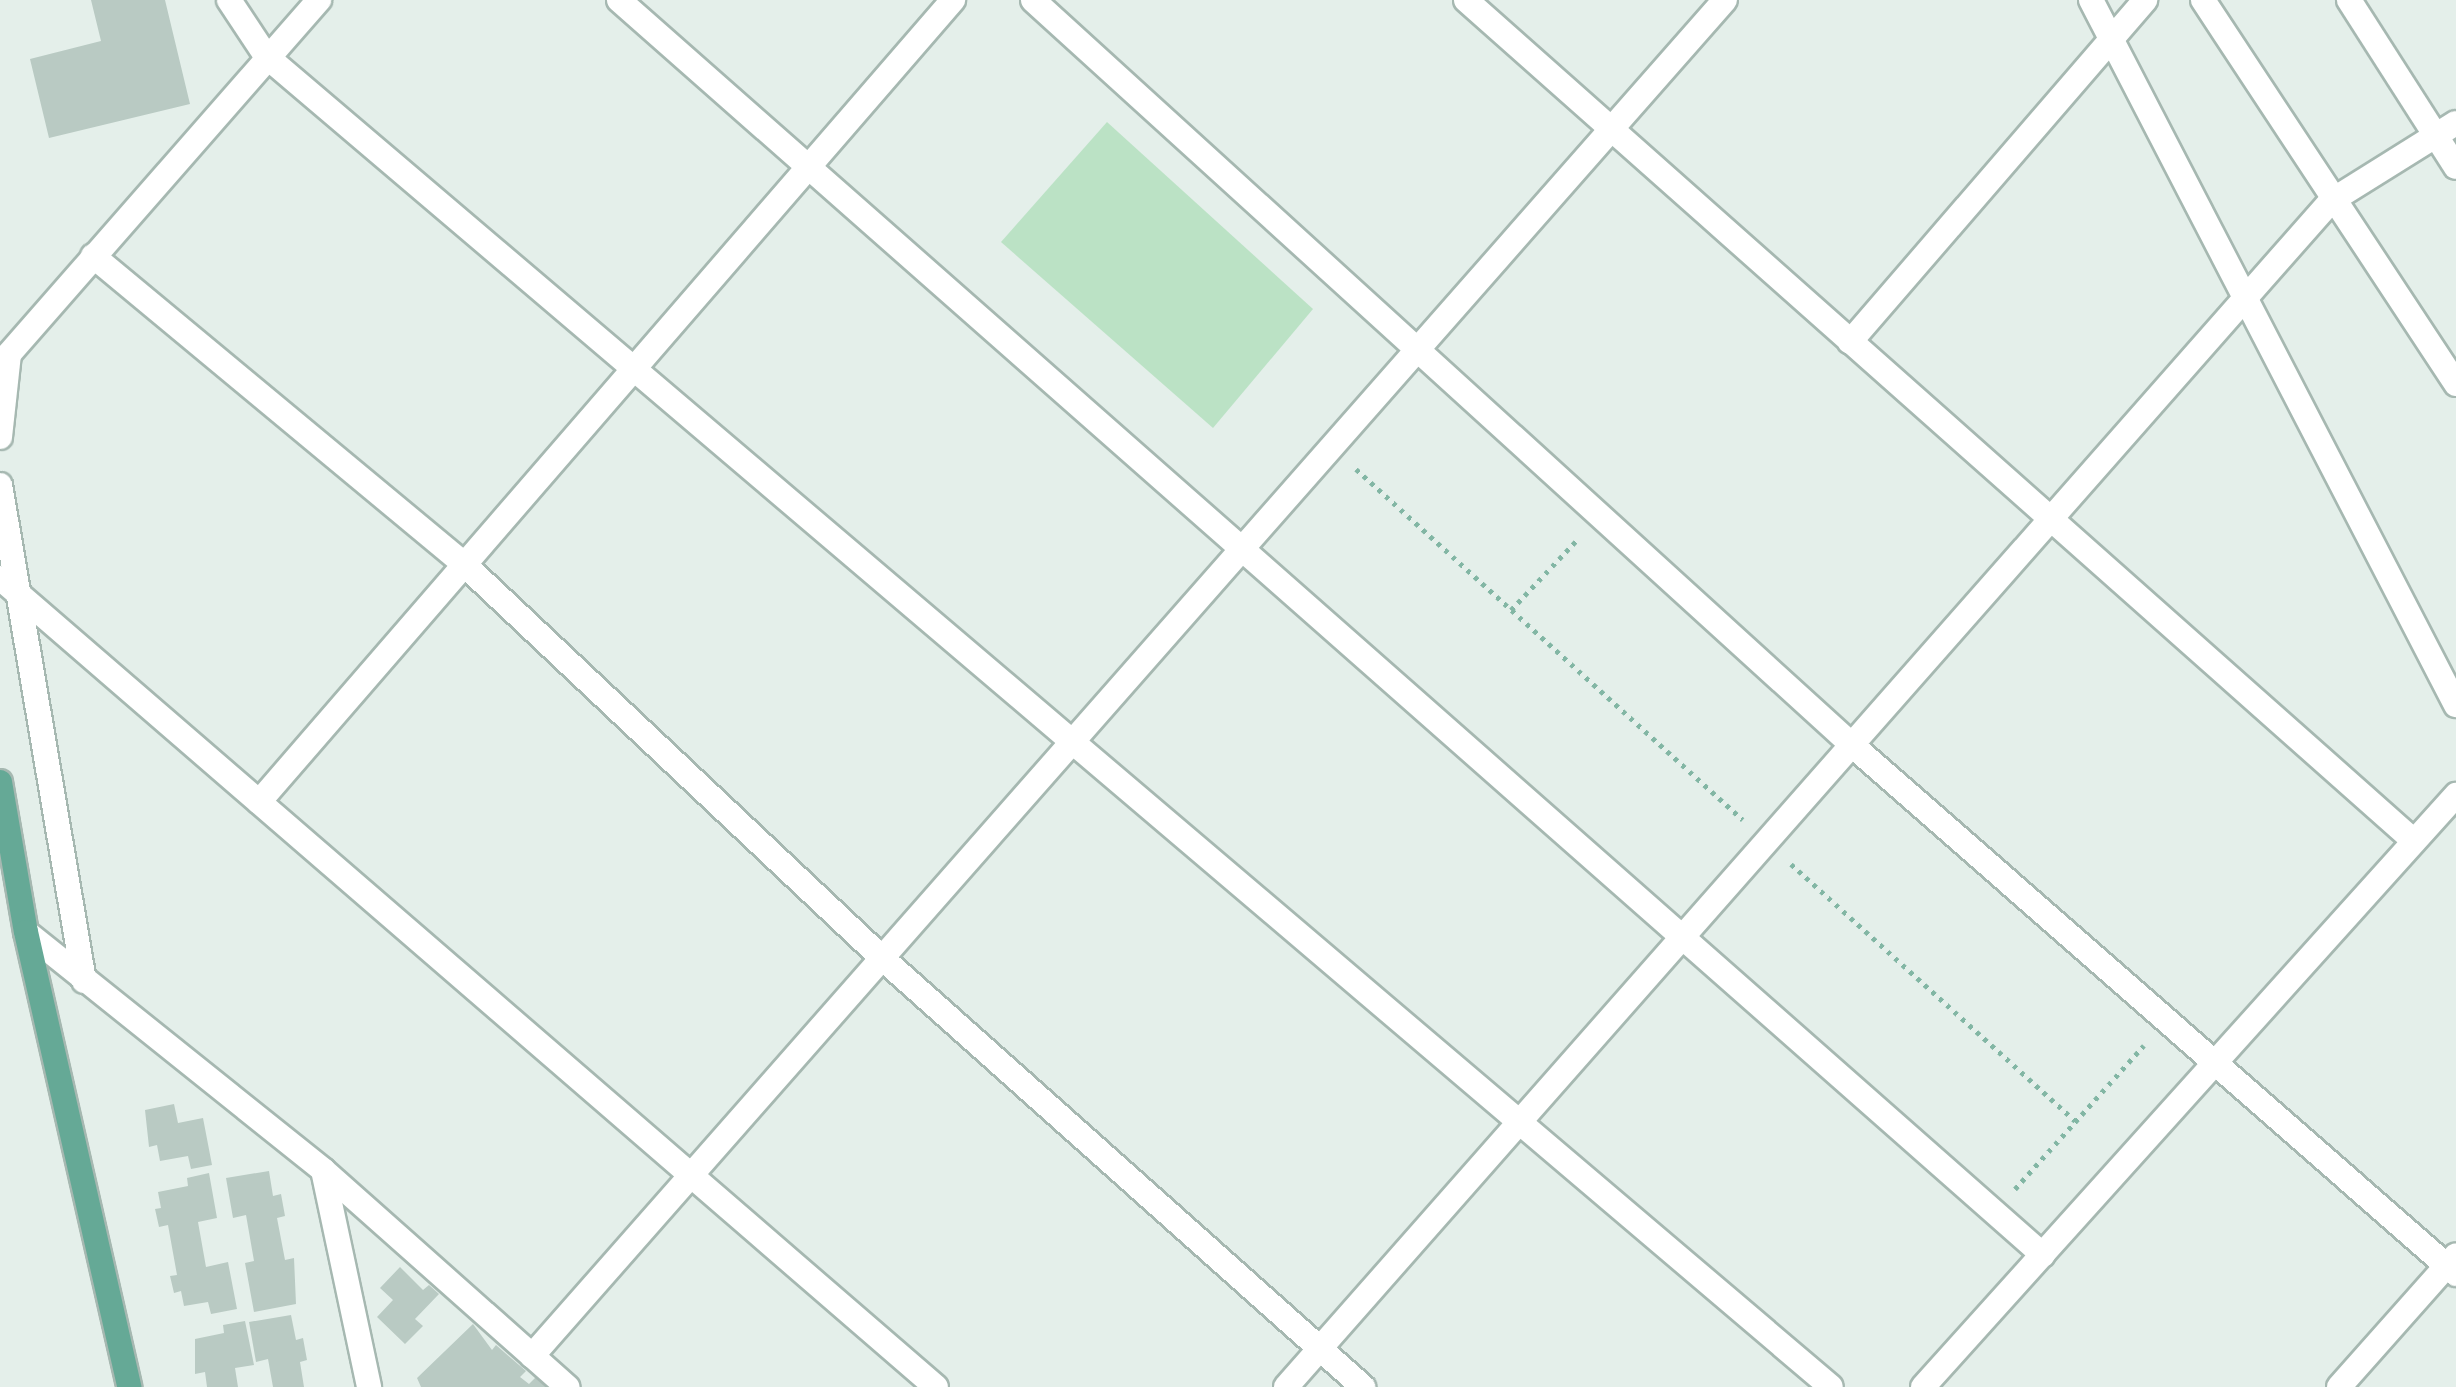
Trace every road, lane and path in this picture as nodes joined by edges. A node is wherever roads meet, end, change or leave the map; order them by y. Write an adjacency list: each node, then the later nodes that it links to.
1 (229, 0): 13 (street)
2 (319, 0): 13 (street)
3 (619, 0): 16 (street)
4 (953, 0): 16 (street)
5 (1033, 0): 22 (street)
6 (1466, 0): 15 (street)
7 (1725, 0): 15 (street)
8 (2091, 0): 12 (street)
9 (2145, 0): 12 (street)
10 (2203, 0): 18 (street)
11 (2349, 0): 14 (street)
12 (2111, 40): 20 (street); 21 (street)
13 (266, 56): 19 (street); 23 (street)
14 (2446, 129): 17 (street); 18 (street)
15 (1611, 130): 21 (street); 22 (street)
16 (809, 165): 23 (street); 30 (street)
17 (2456, 167)
18 (2331, 201): 20 (street); 24 (street)
19 (93, 256): 25 (street); 31 (street)
20 (2245, 299): 29 (street); 35 (street)
21 (1850, 342): 29 (street)
22 (1418, 350): 26 (street); 28 (street)
23 (632, 367): 31 (street); 36 (street)
24 (2456, 384)
25 (0, 437)
26 (1332, 448): 30 (street); 34 (path)
27 (0, 485): 33 (street)
28 (1599, 515): 34 (path); 37 (street)
29 (2051, 520): 37 (street); 41 (street)
30 (1243, 548): 36 (street); 44 (street)
31 (466, 566): 40 (street); 45 (street)
32 (0, 578): 33 (street)
33 (19, 594): 40 (street); 46 (street)
34 (1511, 610): 42 (path)
35 (2456, 705)
36 (1072, 742): 45 (street); 50 (street)
37 (1852, 745): 42 (street); 47 (street)
38 (0, 782): 43 (main road)
39 (2456, 795): 41 (street)
40 (259, 802): 52 (street)
41 (2414, 841): 48 (street)
42 (1767, 842): 44 (street); 49 (path)
43 (26, 932): 46 (street); 58 (main road)
44 (1684, 935): 50 (street); 53 (street)
45 (882, 958): 52 (street); 56 (street)
46 (84, 981): 51 (street)
47 (2167, 1020): 48 (street); 49 (path)
48 (2215, 1064): 54 (street); 55 (street)
49 (2075, 1121): 53 (path)
50 (1520, 1122): 56 (street); 64 (street)
51 (323, 1170): 57 (street); 59 (street)
52 (691, 1175): 57 (street); 61 (street)
53 (1995, 1212): 54 (street)
54 (2043, 1255): 65 (street)
55 (2453, 1265): 66 (street)
56 (1320, 1349): 62 (street); 63 (street)
57 (532, 1356): 60 (street)
58 (129, 1387)
59 (369, 1387)
60 (567, 1387)
61 (936, 1387)
62 (1286, 1387)
63 (1363, 1387)
64 (1831, 1387)
65 (1923, 1387)
66 (2339, 1387)

